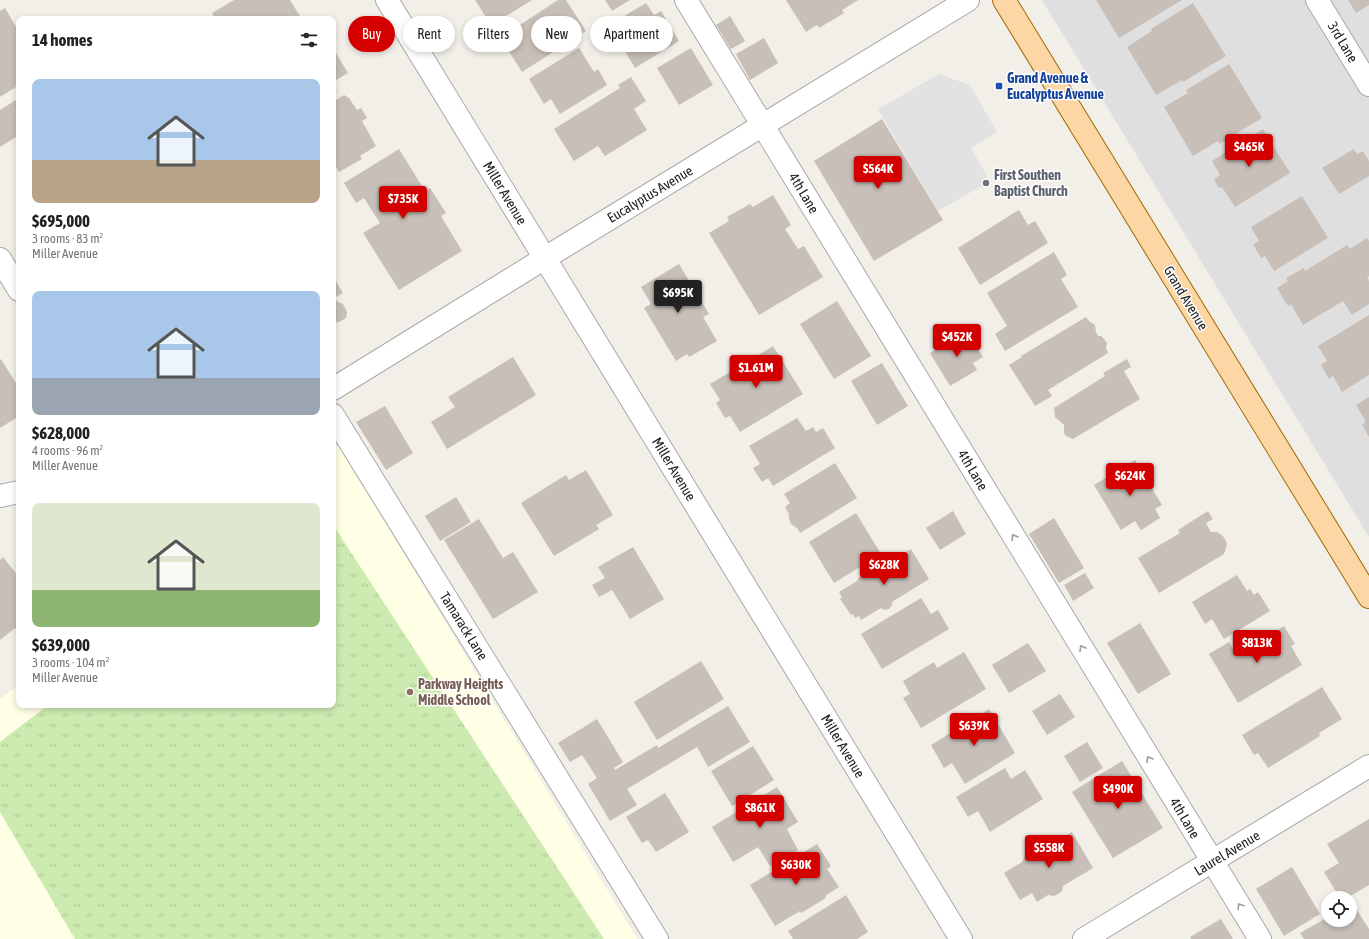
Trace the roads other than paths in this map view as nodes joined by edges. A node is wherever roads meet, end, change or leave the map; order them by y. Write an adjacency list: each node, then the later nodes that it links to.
1 (387, 0): 8 (street, Miller Avenue)
2 (686, 0): 7 (street, 4th Lane)
3 (968, 0): 7 (street, Eucalyptus Avenue)
4 (1004, 0): 15 (main road, Grand Avenue)
5 (1317, 0): 6 (street, 3rd Lane)
6 (1369, 85)
7 (763, 126): 8 (street, Eucalyptus Avenue); 17 (street, 4th Lane, one-way to 7)
8 (545, 258): 11 (street, Eucalyptus Avenue); 19 (street, Miller Avenue)
9 (0, 259): 10 (street)
10 (16, 285)
11 (336, 387)
12 (336, 420): 18 (street, Tamarack Lane)
13 (16, 493): 14 (street)
14 (0, 496)
15 (1369, 597)
16 (1369, 766): 17 (street, Laurel Avenue)
17 (1212, 862): 20 (street, Laurel Avenue); 21 (street, 4th Lane, one-way to 17)
18 (657, 939)
19 (961, 939)
20 (1084, 939)
21 (1260, 939)

